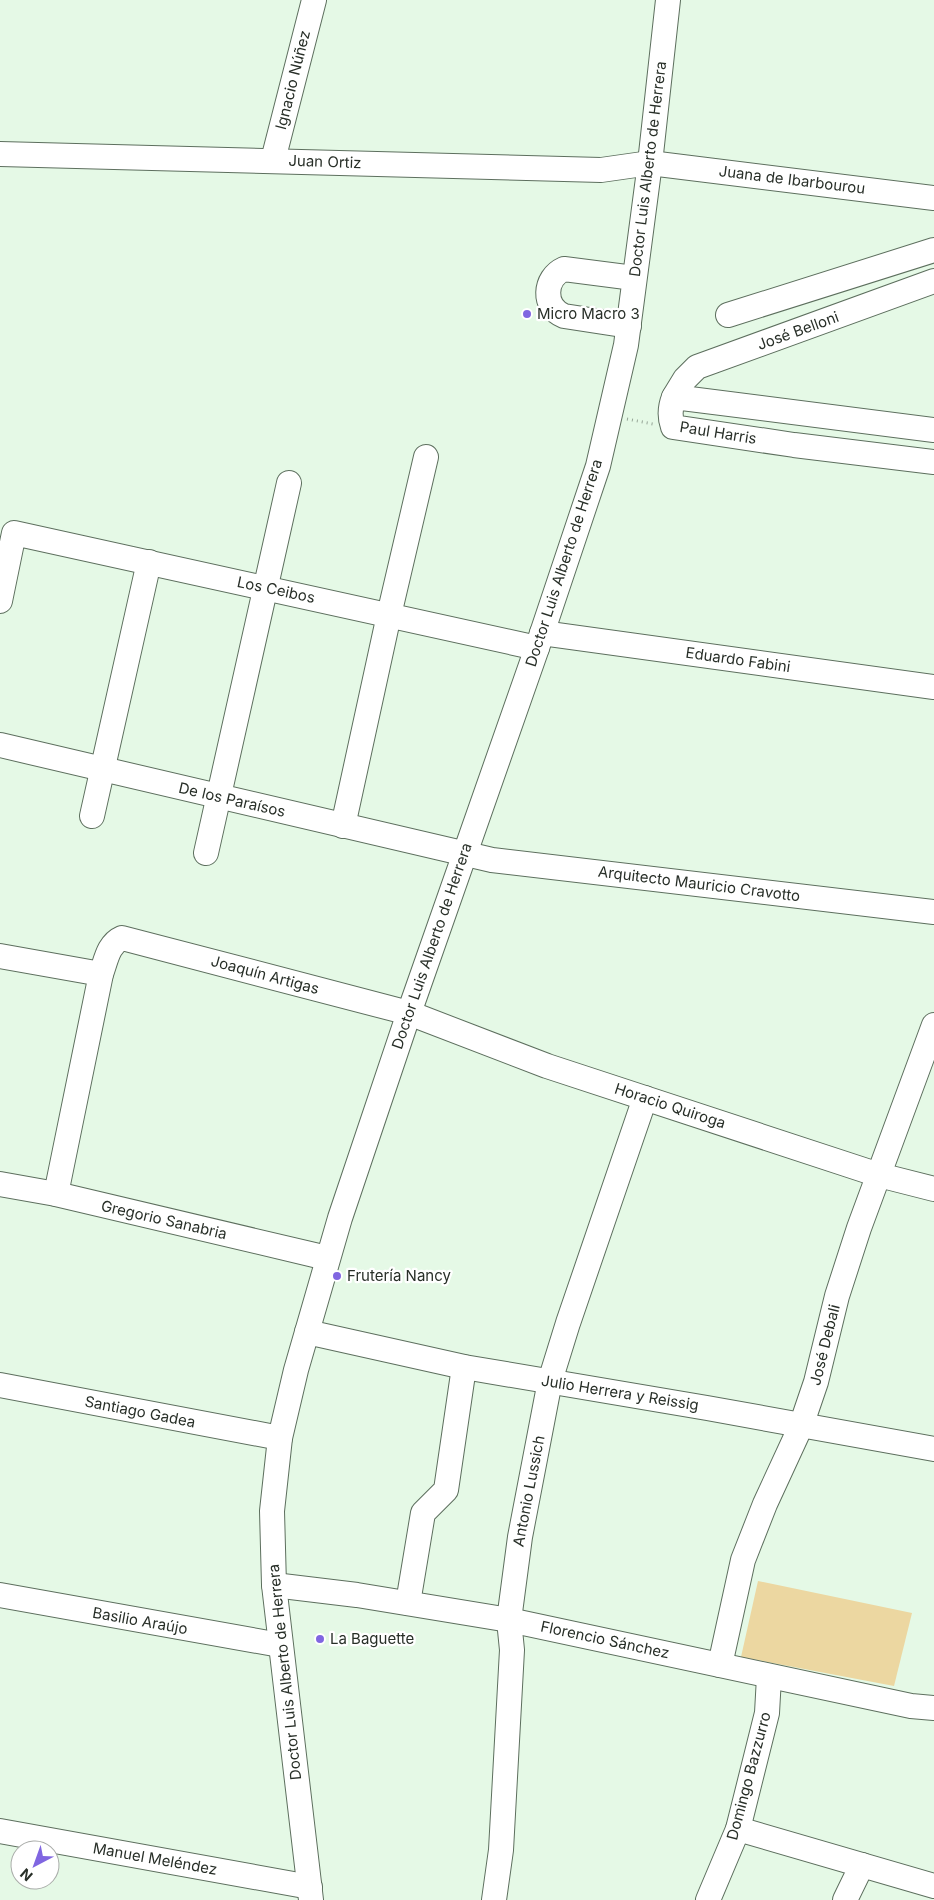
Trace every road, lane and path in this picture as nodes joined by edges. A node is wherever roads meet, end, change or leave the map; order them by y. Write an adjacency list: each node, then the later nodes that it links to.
1 (314, 0): 4 (street, Ignacio Núñez)
2 (668, 0): 5 (street, Doctor Luis Alberto de Herrera)
3 (0, 154): 4 (street, Juan Ortiz)
4 (273, 160): 5 (street, Juan Ortiz)
5 (650, 163): 6 (street, Juana de Ibarbourou); 8 (street, Doctor Luis Alberto de Herrera)
6 (934, 198)
7 (934, 250): 10 (street)
8 (634, 278): 11 (street, Doctor Luis Alberto de Herrera); 11 (street)
9 (934, 281): 12 (street, José Belloni)
10 (728, 316)
11 (628, 326): 13 (street, Doctor Luis Alberto de Herrera)
12 (674, 396): 14 (street, Paul Harris); 15 (street, Paul Harris)
13 (609, 416): 14 (path); 23 (street, Doctor Luis Alberto de Herrera)
14 (673, 427): 17 (street, Paul Harris)
15 (934, 430)
16 (426, 457): 22 (street)
17 (934, 462)
18 (289, 483): 20 (street)
19 (149, 562): 20 (street, Los Ceibos); 21 (street, Los Ceibos); 26 (street)
20 (266, 588): 22 (street, Los Ceibos); 27 (street)
21 (0, 601)
22 (389, 615): 23 (street, Los Ceibos); 29 (street)
23 (540, 640): 24 (street, Eduardo Fabini); 31 (street, Doctor Luis Alberto de Herrera)
24 (934, 687)
25 (0, 745): 26 (street, De los Paraísos)
26 (102, 769): 27 (street, De los Paraísos); 28 (street)
27 (219, 796): 29 (street, De los Paraísos); 30 (street)
28 (92, 816)
29 (343, 826): 31 (street, De los Paraísos)
30 (206, 854)
31 (464, 854): 32 (street, Arquitecto Mauricio Cravotto); 35 (street, Doctor Luis Alberto de Herrera)
32 (934, 912)
33 (0, 956): 34 (street)
34 (101, 974): 35 (street, Joaquín Artigas); 41 (street)
35 (409, 1013): 37 (street, Horacio Quiroga); 42 (street, Doctor Luis Alberto de Herrera)
36 (934, 1025): 38 (street, José Debali)
37 (645, 1098): 38 (street, Horacio Quiroga); 45 (street, Antonio Lussich)
38 (879, 1175): 40 (street, Horacio Quiroga); 47 (street, José Debali)
39 (0, 1184): 41 (street, Gregorio Sanabria)
40 (934, 1189)
41 (56, 1194): 42 (street, Gregorio Sanabria)
42 (328, 1258): 43 (street, Doctor Luis Alberto de Herrera)
43 (307, 1332): 44 (street, Julio Herrera y Reissig); 48 (street, Doctor Luis Alberto de Herrera)
44 (464, 1367): 45 (street, Julio Herrera y Reissig); 52 (street)
45 (550, 1382): 47 (street, Julio Herrera y Reissig); 53 (street, Antonio Lussich)
46 (0, 1385): 48 (street, Santiago Gadea)
47 (801, 1426): 49 (street, Julio Herrera y Reissig); 55 (street, José Debali)
48 (280, 1438): 50 (street, Doctor Luis Alberto de Herrera)
49 (934, 1449)
50 (274, 1585): 52 (street, Florencio Sánchez); 54 (street, Doctor Luis Alberto de Herrera)
51 (0, 1595): 54 (street, Basilio Araújo)
52 (408, 1603): 53 (street, Florencio Sánchez)
53 (509, 1620): 55 (street, Florencio Sánchez); 63 (street, Antonio Lussich)
54 (280, 1645): 62 (street, Doctor Luis Alberto de Herrera)
55 (720, 1665): 56 (street, Florencio Sánchez)
56 (770, 1677): 57 (street, Florencio Sánchez); 58 (street, Domingo Bazzurro)
57 (934, 1708)
58 (738, 1829): 60 (street); 64 (street, Domingo Bazzurro)
59 (0, 1831): 62 (street, Manuel Meléndez)
60 (862, 1865): 61 (street); 65 (street)
61 (934, 1886)
62 (310, 1894)
63 (494, 1900)
64 (708, 1900)
65 (845, 1900)

